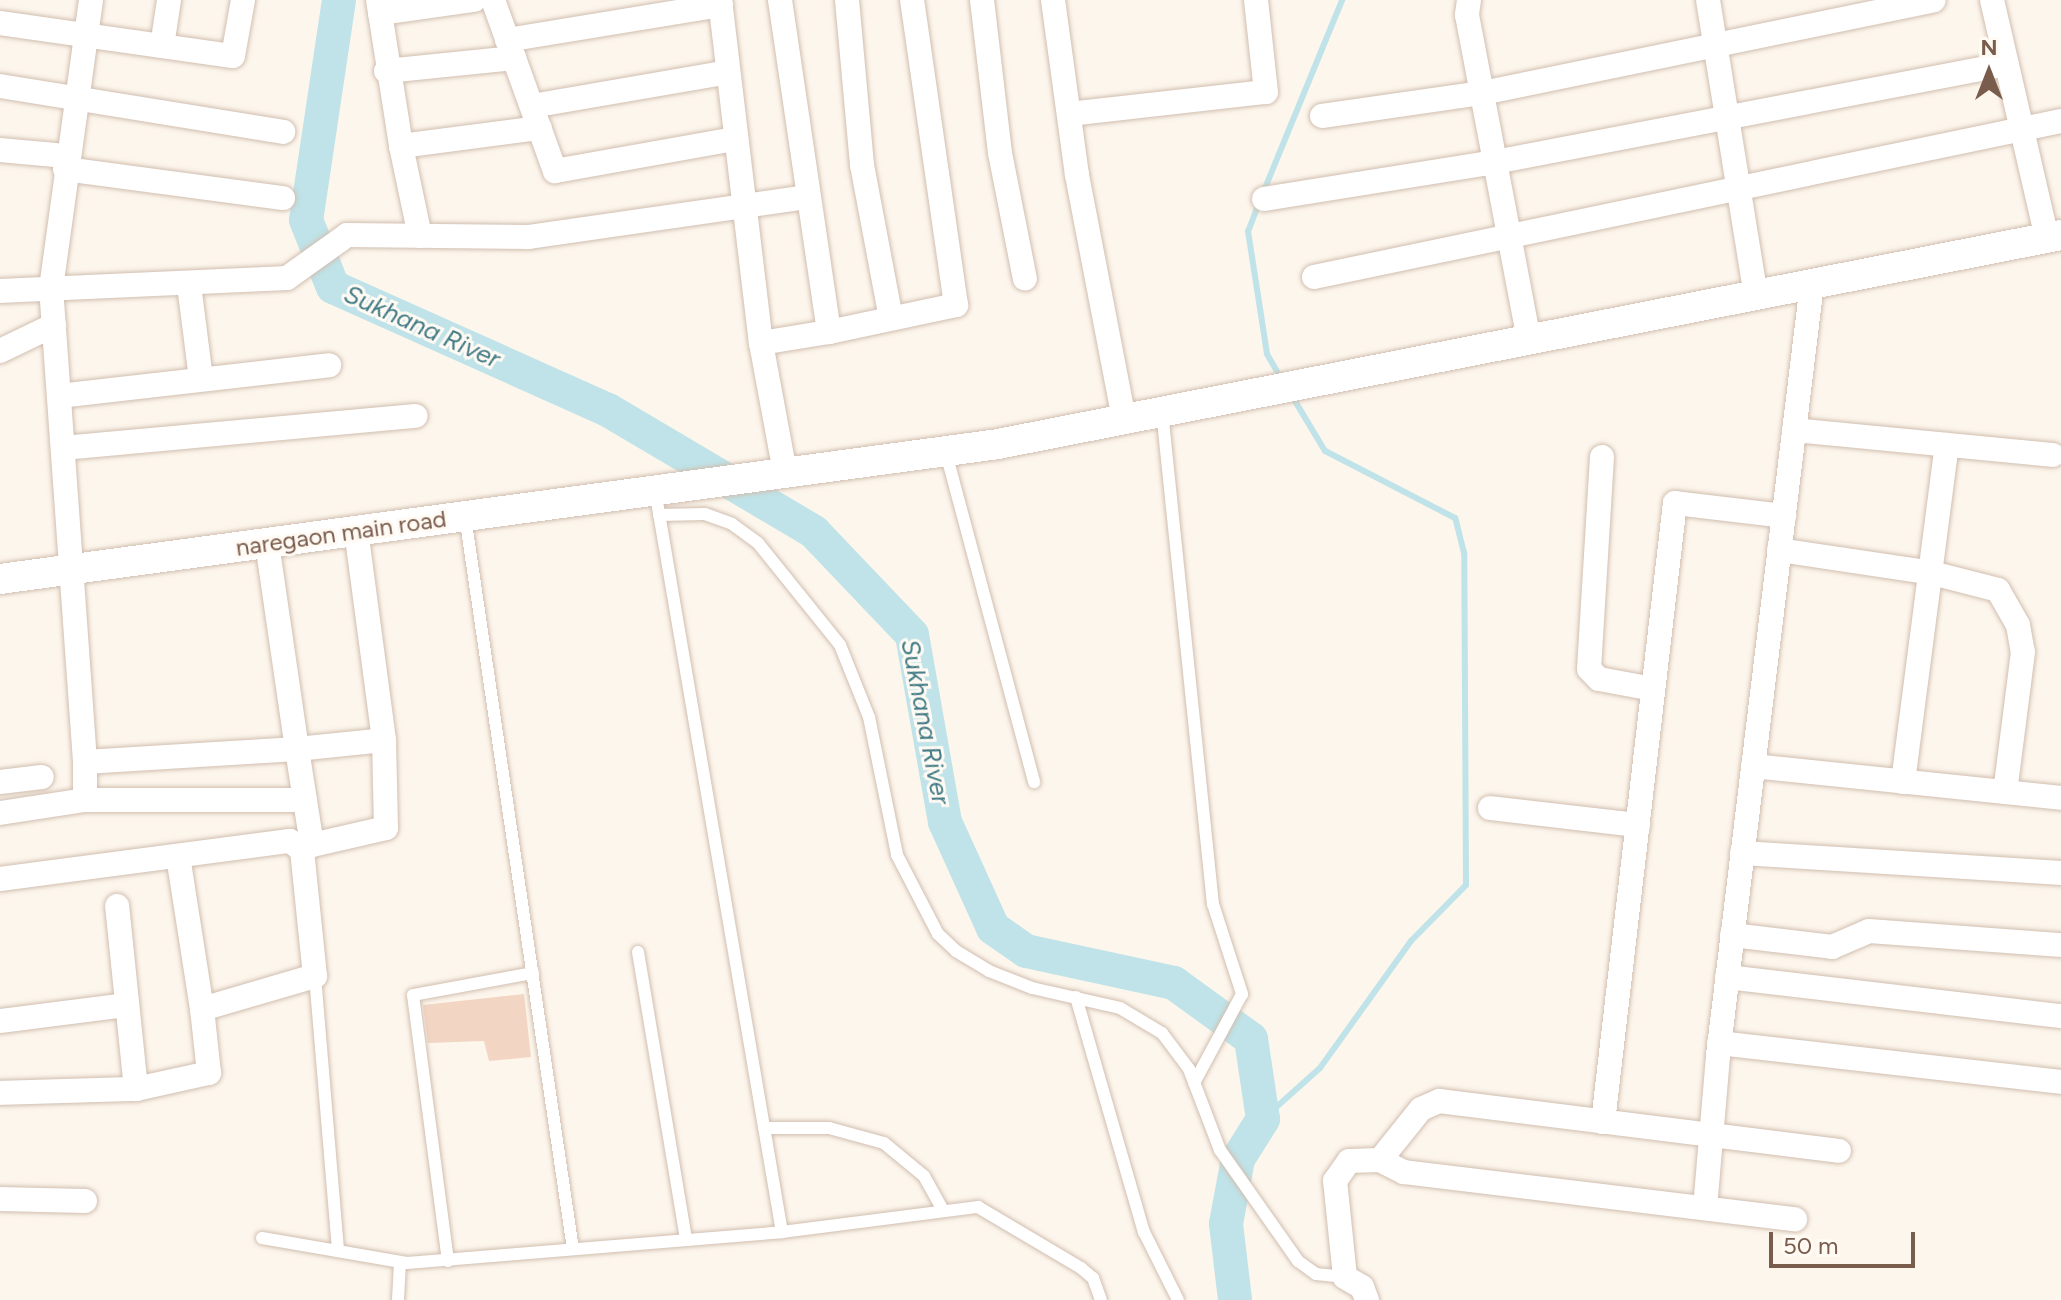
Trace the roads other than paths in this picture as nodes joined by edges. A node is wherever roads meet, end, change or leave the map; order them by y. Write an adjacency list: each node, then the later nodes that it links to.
1 (91, 0): 19 (street)
2 (169, 0): 20 (street)
3 (243, 0): 20 (street)
4 (474, 0): 17 (street)
5 (493, 0): 21 (street)
6 (780, 0): 42 (street)
7 (847, 0): 56 (street)
8 (912, 0): 56 (street)
9 (982, 0): 50 (street)
10 (1053, 0): 29 (street)
11 (1256, 0): 29 (street)
12 (1469, 0): 27 (street)
13 (1708, 0): 22 (street)
14 (1934, 0): 22 (street)
15 (1992, 0): 23 (street)
16 (720, 2): 21 (street); 25 (street)
17 (379, 7): 24 (street)
18 (0, 23): 19 (street)
19 (85, 35): 20 (street); 28 (street)
20 (162, 46)
21 (511, 49): 24 (street); 31 (street)
22 (1713, 49): 27 (street); 32 (street)
23 (2007, 64): 32 (street); 34 (street)
24 (386, 71): 37 (street)
25 (728, 72): 31 (street); 36 (street)
26 (0, 86): 28 (street)
27 (1482, 93): 30 (street); 40 (street)
28 (75, 94): 35 (street); 39 (street)
29 (1069, 114): 67 (street)
30 (1322, 116)
31 (536, 117): 36 (street); 37 (street)
32 (1725, 120): 40 (street); 41 (street)
33 (2061, 121): 34 (street)
34 (2021, 129): 41 (street); 47 (street)
35 (283, 132)
36 (735, 139): 45 (street)
37 (401, 146): 46 (street)
38 (0, 150): 39 (street)
39 (66, 162): 43 (street); 53 (street)
40 (1495, 162): 44 (street); 48 (street)
41 (1738, 191): 48 (street); 55 (street)
42 (808, 197): 45 (street); 58 (street)
43 (283, 198)
44 (1264, 199)
45 (745, 206): 46 (street); 60 (street)
46 (420, 236): 52 (street)
47 (2054, 236): 51 (street, naregaon main road)
48 (1510, 237): 49 (street); 59 (street)
49 (1314, 277)
50 (1025, 279)
51 (1812, 284): 55 (street, naregaon main road); 68 (street)
52 (189, 285): 53 (street); 63 (street)
53 (51, 287): 54 (street); 57 (street)
54 (0, 291)
55 (1756, 295): 59 (street, naregaon main road)
56 (891, 318): 58 (street)
57 (54, 325): 61 (street); 64 (street)
58 (829, 332): 60 (street)
59 (1529, 339): 65 (street, naregaon main road)
60 (761, 343): 74 (street)
61 (0, 351)
62 (329, 365): 63 (street)
63 (201, 379): 64 (street)
64 (59, 396): 70 (street)
65 (1162, 411): 67 (street, naregaon main road); 119 (lane)
66 (416, 416): 70 (street)
67 (1124, 419): 71 (street, naregaon main road)
68 (1794, 430): 69 (street); 77 (street)
69 (1947, 445): 72 (street); 82 (street)
70 (63, 448): 81 (street)
71 (945, 451): 74 (street, naregaon main road); 91 (lane)
72 (2053, 455)
73 (1602, 457): 84 (street)
74 (785, 473): 75 (street, naregaon main road)
75 (665, 497): 76 (street, naregaon main road); 112 (lane); 123 (lane)
76 (465, 516): 78 (street, naregaon main road); 109 (lane)
77 (1784, 516): 80 (street); 84 (street)
78 (356, 531): 79 (street, naregaon main road); 85 (street)
79 (267, 543): 81 (street, naregaon main road); 86 (street)
80 (1779, 550): 82 (street); 88 (street)
81 (72, 569): 83 (street, naregaon main road); 87 (street)
82 (1932, 573): 92 (street); 93 (street)
83 (0, 579)
84 (1653, 689): 99 (street)
85 (384, 740): 86 (street); 100 (street)
86 (297, 749): 87 (street); 96 (street)
87 (85, 762): 95 (street)
88 (1753, 766): 92 (street); 101 (street)
89 (42, 777): 90 (street)
90 (0, 782)
91 (1034, 782)
92 (1903, 782): 93 (street)
93 (2005, 792): 94 (street)
94 (2061, 798)
95 (85, 800): 96 (street); 98 (street)
96 (305, 800): 100 (street)
97 (1490, 808): 99 (street)
98 (0, 813)
99 (1638, 825): 122 (street)
100 (307, 848): 102 (street); 110 (street)
101 (1742, 853): 103 (street); 106 (street)
102 (178, 856): 104 (street); 114 (street)
103 (2061, 873)
104 (0, 879)
105 (117, 906): 113 (street)
106 (1732, 935): 107 (street); 111 (street)
107 (2061, 945)
108 (638, 952): 134 (lane)
109 (533, 973): 135 (lane); 137 (lane)
110 (315, 976): 114 (street); 136 (lane)
111 (1727, 977): 115 (street); 117 (street)
112 (1076, 997): 119 (lane); 142 (lane)
113 (127, 1005): 116 (street); 120 (street)
114 (202, 1009): 120 (street)
115 (2061, 1016)
116 (0, 1021)
117 (1719, 1043): 118 (street); 124 (street)
118 (2061, 1082)
119 (1194, 1083): 139 (lane)
120 (136, 1089): 121 (street)
121 (0, 1093)
122 (1603, 1122): 124 (street); 126 (street)
123 (764, 1128): 130 (lane); 132 (lane)
124 (1711, 1137): 125 (street); 129 (street)
125 (1839, 1151)
126 (1380, 1160): 129 (street); 139 (street)
127 (0, 1199): 128 (street)
128 (85, 1201)
129 (1705, 1208): 131 (street)
130 (943, 1210): 132 (lane); 141 (lane)
131 (1795, 1219)
132 (782, 1232): 134 (lane)
133 (262, 1238): 136 (lane)
134 (686, 1240): 135 (lane)
135 (573, 1249): 137 (lane)
136 (338, 1251): 138 (lane)
137 (448, 1261): 138 (lane)
138 (400, 1262): 140 (lane)
139 (1345, 1277): 143 (street)
140 (398, 1300)
141 (1101, 1300)
142 (1178, 1300)
143 (1367, 1300)

